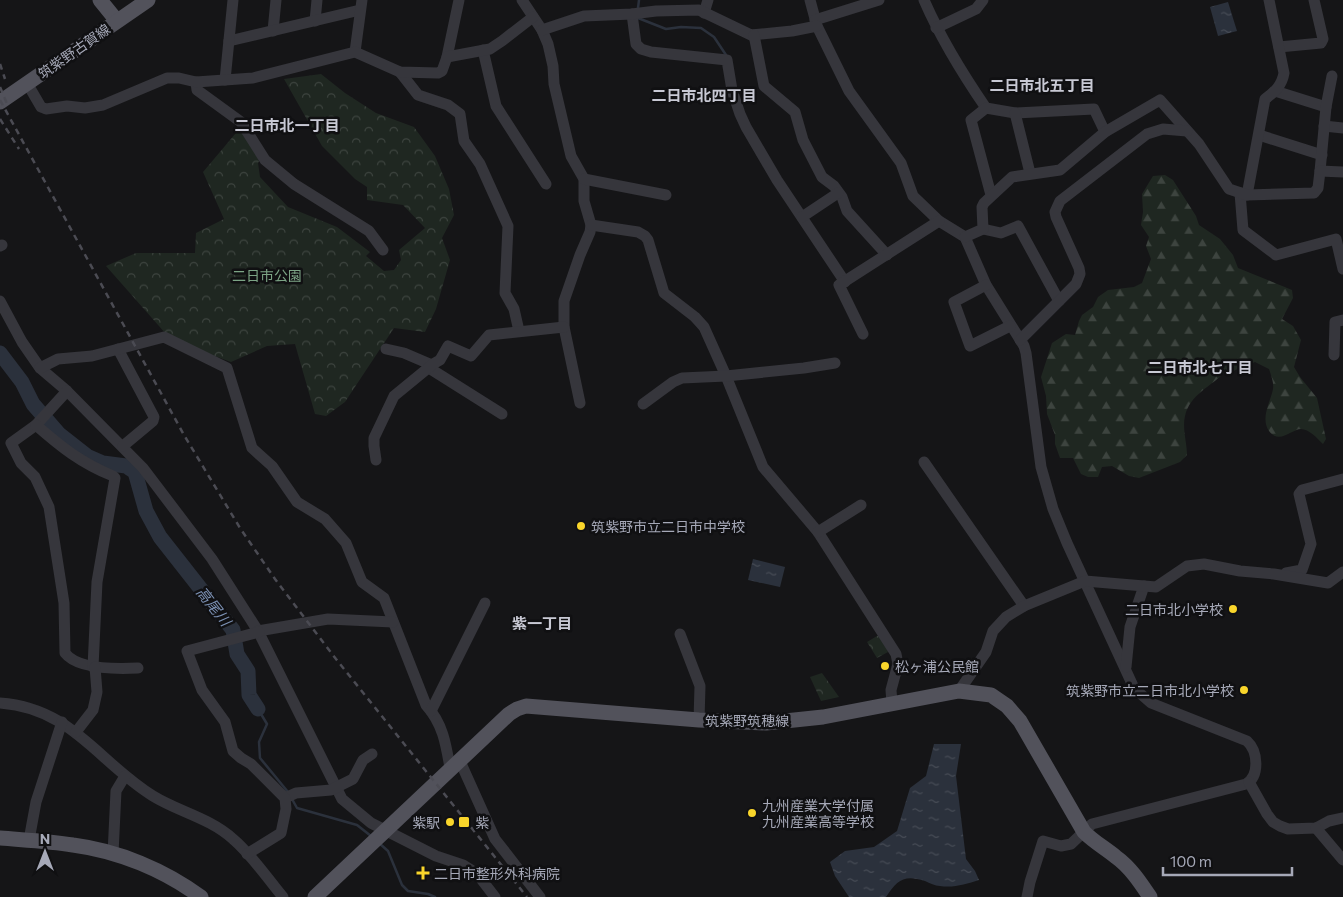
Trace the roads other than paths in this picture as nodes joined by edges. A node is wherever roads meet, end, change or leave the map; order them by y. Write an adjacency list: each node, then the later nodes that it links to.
1 (100, 0): 20 (main road)
2 (148, 0): 20 (main road, 筑紫野古賀線)
3 (233, 0): 27 (street)
4 (276, 0): 25 (street)
5 (317, 0): 21 (street)
6 (459, 0): 31 (street)
7 (522, 0): 19 (street)
8 (708, 0): 17 (street)
9 (810, 0): 22 (street)
10 (879, 0): 22 (street)
11 (924, 0): 23 (street)
12 (983, 0): 23 (street)
13 (1269, 0): 28 (street)
14 (1314, 0): 28 (street)
15 (361, 5): 21 (street); 30 (street)
16 (658, 5): 17 (street); 18 (street)
17 (704, 13): 26 (street)
18 (632, 14): 24 (street); 57 (street)
19 (533, 17): 24 (street); 29 (street)
20 (117, 21): 36 (main road, 筑紫野古賀線)
21 (315, 21): 25 (street)
22 (816, 23): 26 (street); 58 (street)
23 (936, 28): 40 (street)
24 (542, 30): 51 (street)
25 (274, 31): 27 (street)
26 (754, 35): 53 (street)
27 (229, 41): 34 (street)
28 (1279, 47): 37 (street)
29 (483, 50): 31 (street); 52 (street)
30 (354, 52): 32 (street); 34 (street)
31 (447, 57): 32 (street)
32 (400, 72): 72 (street)
33 (1332, 76): 39 (street)
34 (224, 80): 35 (street)
35 (196, 82): 36 (street); 62 (street)
36 (27, 83): 38 (main road, 筑紫野古賀線)
37 (1275, 91): 39 (street); 46 (street)
38 (0, 102)
39 (1326, 106): 42 (street)
40 (986, 108): 41 (street); 55 (street)
41 (1015, 113): 45 (street); 50 (street)
42 (1324, 126): 43 (street); 47 (street)
43 (1343, 128)
44 (1187, 131): 45 (street); 54 (street); 68 (street)
45 (1105, 132): 50 (street)
46 (1259, 135): 47 (street); 54 (street)
47 (1322, 154): 48 (street)
48 (1320, 171): 49 (street); 54 (street)
49 (1343, 172)
50 (1030, 173): 55 (street)
51 (584, 179): 56 (street); 59 (street)
52 (546, 184)
53 (838, 193): 57 (street); 63 (street)
54 (1244, 194): 64 (street)
55 (991, 195): 60 (street)
56 (666, 196)
57 (802, 217): 65 (street)
58 (939, 221): 61 (street); 63 (street)
59 (591, 225): 71 (street); 81 (street)
60 (983, 229): 61 (street); 68 (street)
61 (965, 237): 66 (street)
62 (383, 250)
63 (887, 255): 65 (street)
64 (1343, 269)
65 (845, 282): 73 (street)
66 (986, 285): 70 (street); 70 (street)
67 (0, 301): 80 (street)
68 (1059, 301): 74 (street)
69 (1343, 320): 77 (street)
70 (1010, 326): 74 (street)
71 (564, 327): 72 (street); 83 (street)
72 (519, 331): 79 (street)
73 (863, 334)
74 (1020, 340): 95 (street)
75 (118, 349): 80 (street); 87 (street); 99 (street)
76 (386, 349): 79 (street)
77 (1334, 356)
78 (835, 363): 81 (street)
79 (430, 366): 85 (street); 88 (street)
80 (40, 368): 82 (street)
81 (726, 376): 84 (street); 92 (street)
82 (67, 391): 86 (street); 87 (street)
83 (580, 403)
84 (643, 404)
85 (502, 414)
86 (37, 423): 102 (street); 102 (street)
87 (123, 446): 100 (street)
88 (376, 460)
89 (924, 462): 98 (street)
90 (1343, 479): 94 (street)
91 (861, 504): 92 (street)
92 (818, 532): 107 (street)
93 (1343, 572): 94 (street)
94 (1274, 574): 96 (street)
95 (1085, 581): 96 (street); 98 (street); 104 (street)
96 (1144, 586): 104 (street)
97 (485, 603): 108 (street)
98 (1024, 606): 105 (street)
99 (393, 622): 100 (street); 108 (street)
100 (258, 632): 116 (street); 117 (street)
101 (680, 634): 109 (street)
102 (94, 667): 103 (street); 111 (street)
103 (138, 668)
104 (1126, 670): 115 (street)
105 (959, 691): 107 (main road, 筑紫野筑穂線); 121 (main road, 筑紫野筑穂線)
106 (0, 703): 110 (street)
107 (892, 703): 109 (main road, 筑紫野筑穂線)
108 (431, 711): 113 (street)
109 (700, 720): 113 (main road, 筑紫野筑穂線)
110 (62, 722): 111 (street); 123 (street)
111 (76, 732): 114 (street)
112 (372, 754): 116 (street)
113 (455, 764): 120 (main road, 筑紫野筑穂線); 131 (street)
114 (125, 776): 124 (street); 125 (street)
115 (1249, 782): 119 (street); 121 (street)
116 (335, 787): 117 (street); 120 (street)
117 (289, 796): 125 (street)
118 (1343, 818): 119 (street)
119 (1316, 828): 126 (street)
120 (384, 832): 129 (main road, 筑紫野筑穂線); 130 (street)
121 (1084, 832): 132 (street); 133 (main road, 筑紫野筑穂線)
122 (0, 838): 123 (main road)
123 (29, 840): 124 (main road)
124 (113, 854): 127 (main road)
125 (247, 854): 128 (street)
126 (1343, 860)
127 (201, 897)
128 (283, 897)
129 (315, 897)
130 (495, 897)
131 (540, 897)
132 (1027, 897)
133 (1150, 897)

